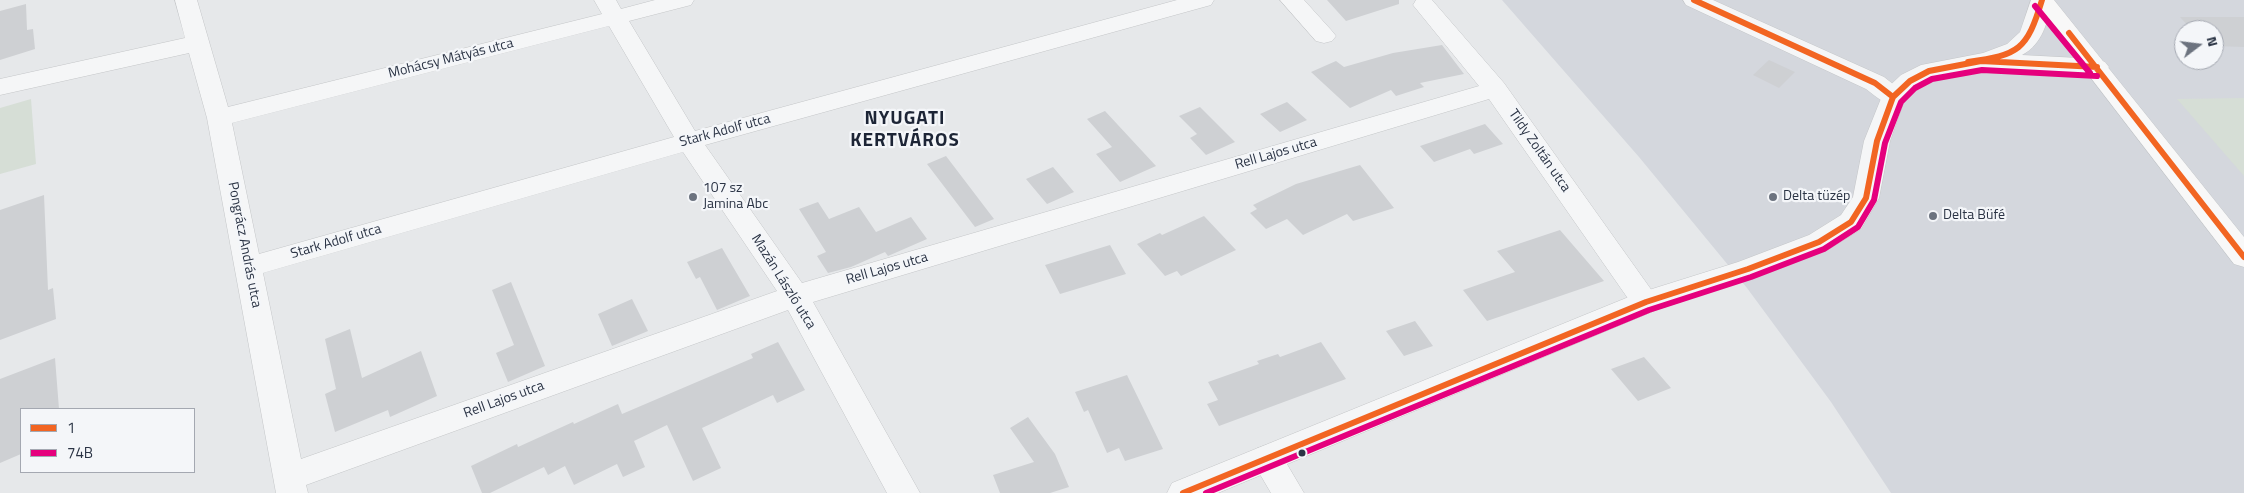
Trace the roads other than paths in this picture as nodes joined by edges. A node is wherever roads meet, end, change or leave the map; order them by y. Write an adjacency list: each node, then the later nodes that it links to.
1 (186, 0): 10 (street, Pongrácz András utca)
2 (683, 0): 8 (street, Mohácsy Mátyás utca)
3 (1203, 0): 17 (street, Stark Adolf utca)
4 (1291, 0): 9 (street)
5 (1694, 0): 15 (street)
6 (2042, 0): 11 (street); 12 (main road)
7 (1424, 5): 14 (street, Tildy Zoltán utca)
8 (610, 9): 16 (street, Mohácsy Mátyás utca); 17 (street, Mazán László utca)
9 (1324, 36)
10 (198, 43): 13 (street); 16 (street, Pongrácz András utca)
11 (1981, 61): 12 (street); 15 (street)
12 (2097, 67): 18 (main road)
13 (0, 87)
14 (1495, 89): 20 (street, Rell Lajos utca); 21 (street, Tildy Zoltán utca)
15 (1893, 97): 21 (street)
16 (219, 118): 19 (street, Pongrácz András utca)
17 (689, 141): 19 (street, Stark Adolf utca); 20 (street, Mazán László utca)
18 (2244, 257)
19 (249, 267): 23 (street, Pongrácz András utca)
20 (795, 296): 23 (street, Rell Lajos utca); 24 (street, Mazán László utca)
21 (1646, 302): 22 (street)
22 (1267, 458): 25 (street); 26 (street)
23 (291, 485)
24 (904, 493)
25 (1183, 493)
26 (1288, 493)

